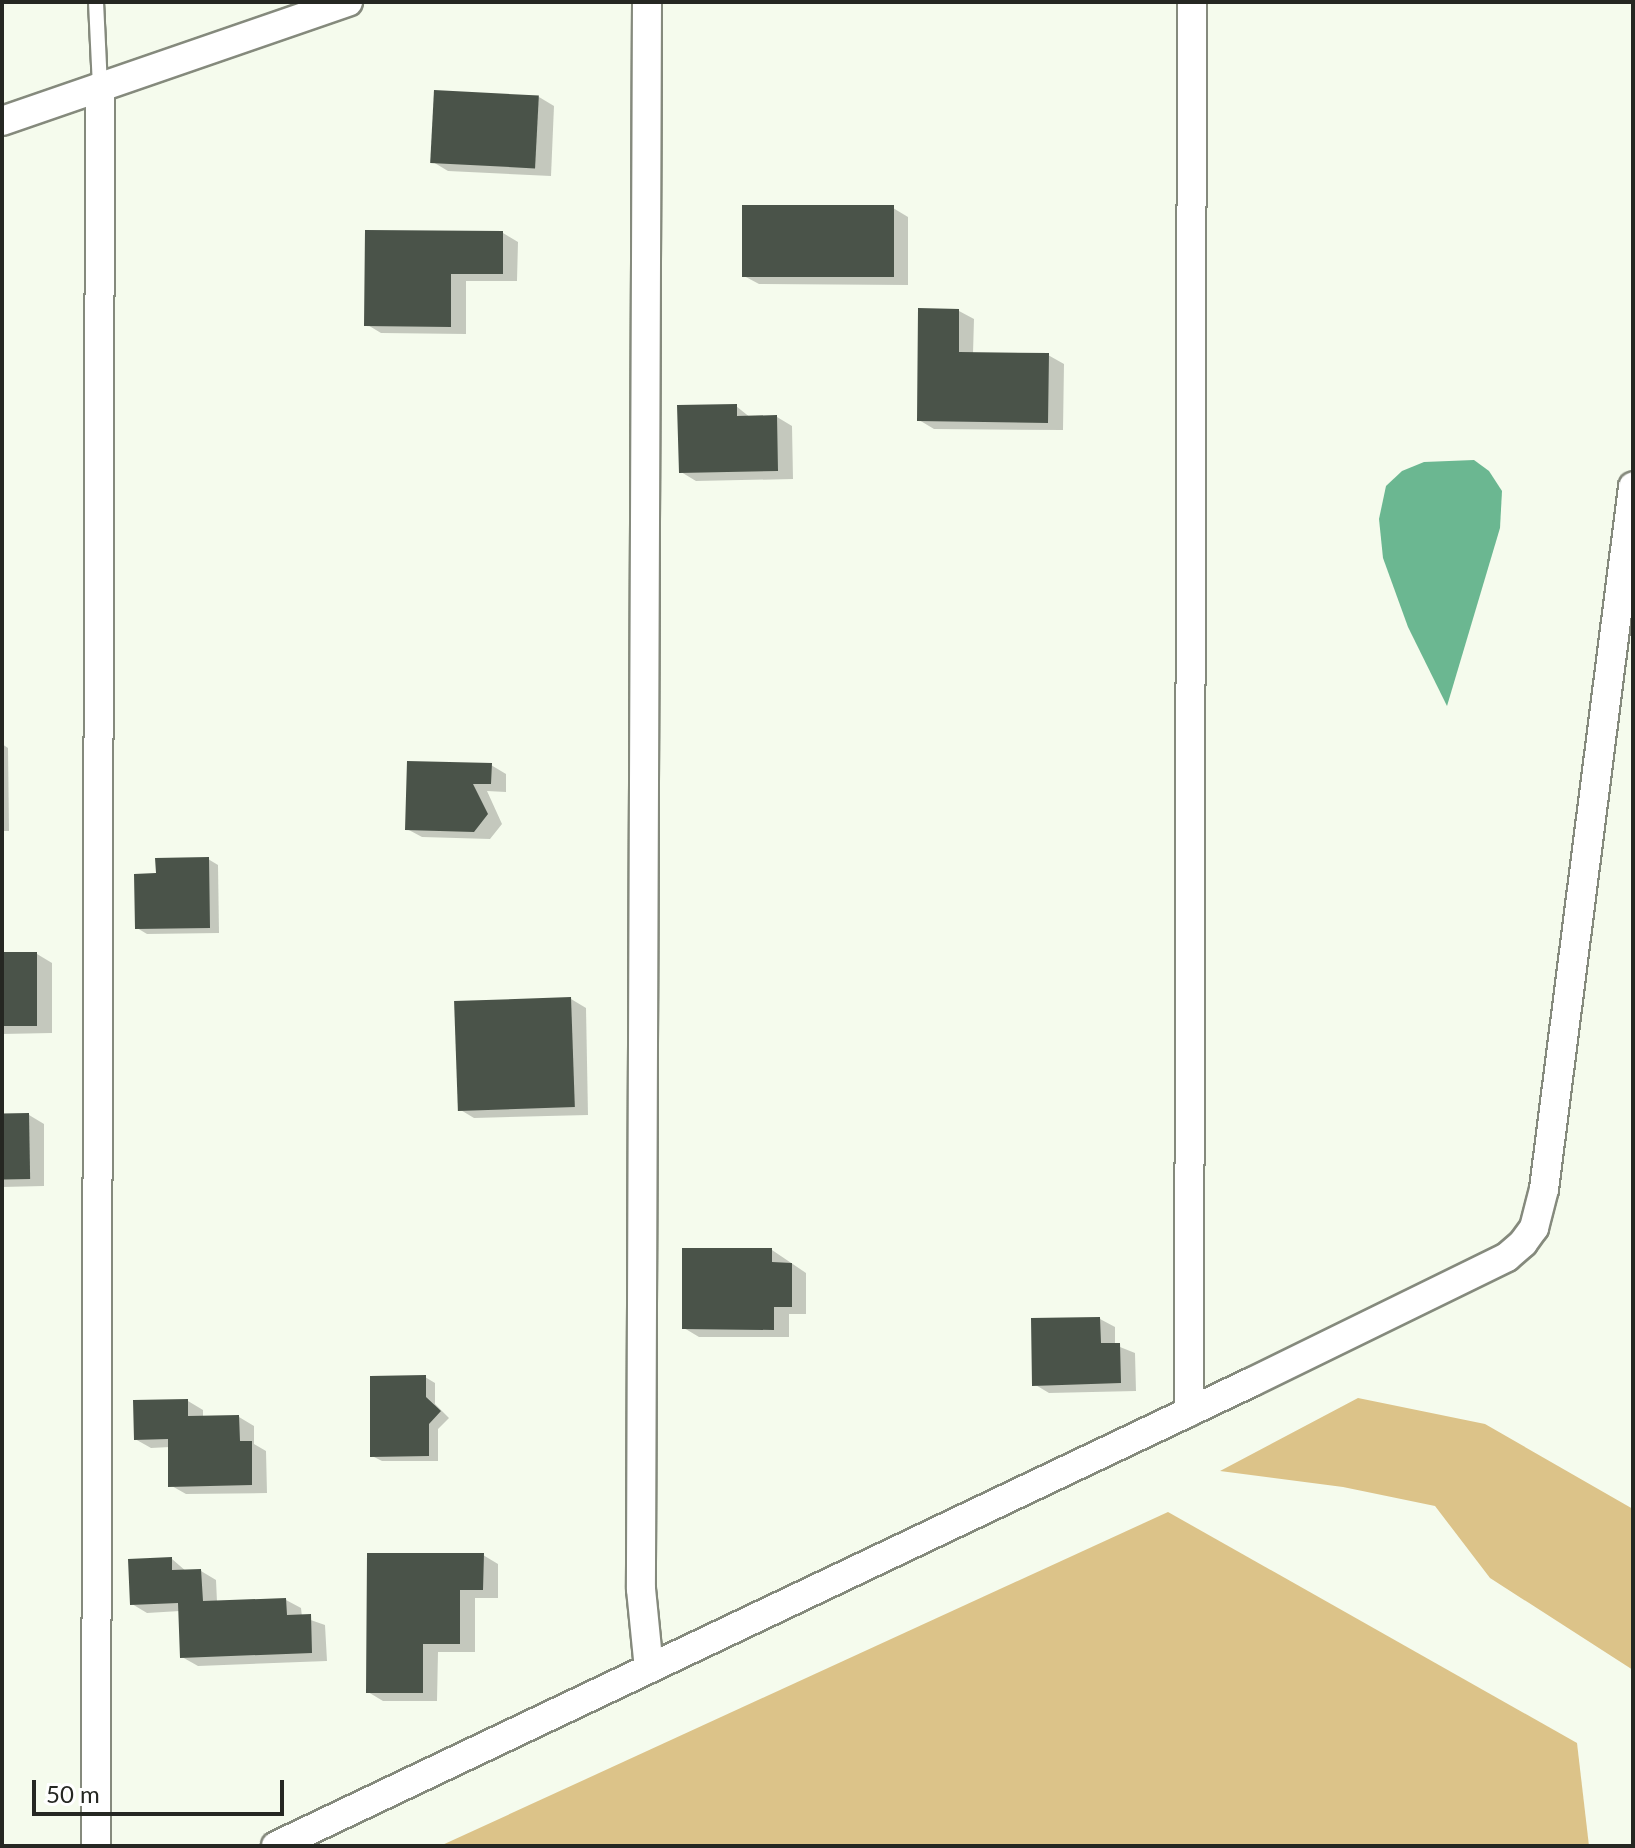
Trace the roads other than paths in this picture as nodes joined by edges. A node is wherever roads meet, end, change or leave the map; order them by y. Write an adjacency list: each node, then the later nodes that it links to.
1 (96, 2): 5 (lane)
2 (348, 2): 5 (street)
3 (647, 2): 9 (street)
4 (1192, 2): 8 (street)
5 (100, 87): 6 (street); 10 (street)
6 (2, 121)
7 (1633, 487): 8 (street)
8 (1189, 1412): 9 (street)
9 (649, 1669): 11 (street)
10 (96, 1846)
11 (276, 1846)

